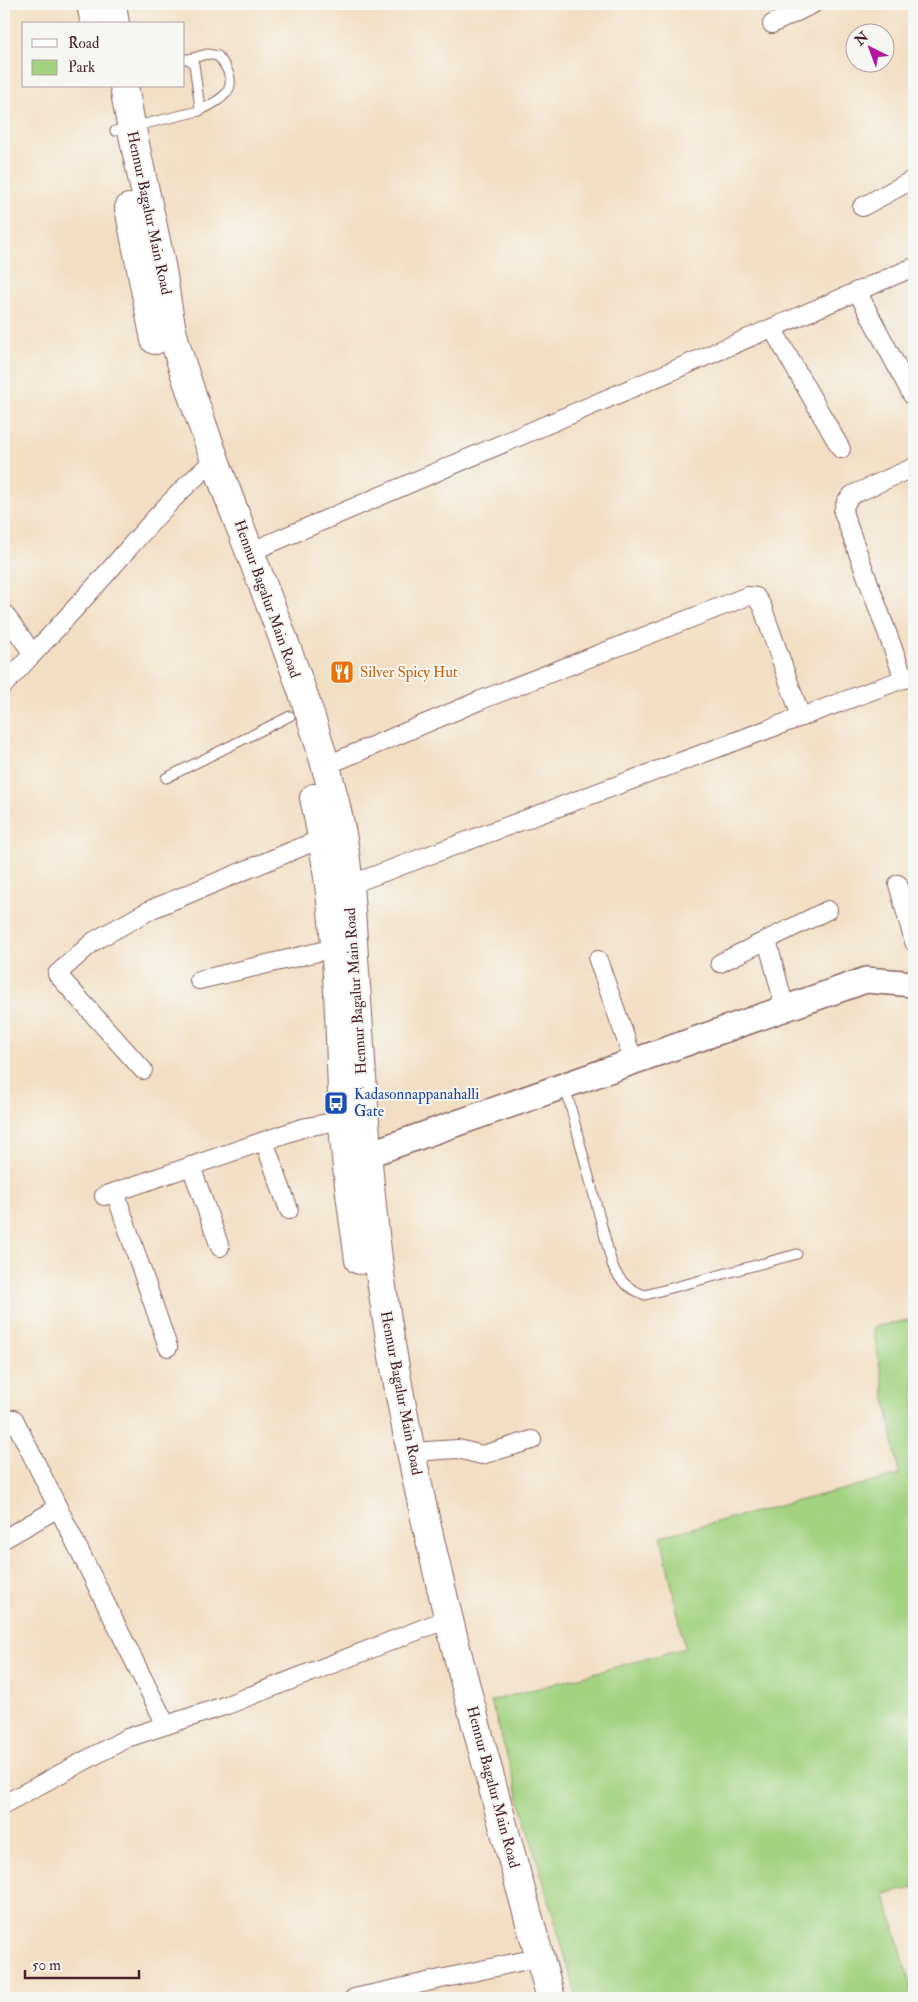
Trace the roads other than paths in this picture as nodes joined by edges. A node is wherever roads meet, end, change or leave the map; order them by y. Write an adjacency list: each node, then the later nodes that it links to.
1 (91, 4): 4 (main road)
2 (112, 4): 5 (main road)
3 (814, 4): 6 (street)
4 (95, 22)
5 (115, 22)
6 (772, 24)
7 (187, 59): 10 (lane); 10 (lane)
8 (107, 88): 11 (main road, Hennur Bagalur Main Road)
9 (124, 88): 11 (main road, Hennur Bagalur Main Road)
10 (199, 111): 11 (lane)
11 (123, 129): 19 (main road, Hennur Bagalur Main Road)
12 (914, 179): 13 (street)
13 (862, 207)
14 (914, 266): 15 (street)
15 (856, 291): 16 (street); 17 (street)
16 (772, 328): 18 (street); 21 (street)
17 (912, 395)
18 (840, 449)
19 (208, 466): 21 (main road, Hennur Bagalur Main Road); 23 (street); 26 (main road, Hennur Bagalur Main Road)
20 (914, 467): 24 (street)
21 (250, 552): 28 (main road, Hennur Bagalur Main Road)
22 (4, 613): 23 (street)
23 (34, 654): 25 (street)
24 (909, 677): 27 (street)
25 (4, 685)
26 (290, 716): 29 (lane); 30 (main road, Hennur Bagalur Main Road)
27 (802, 717): 28 (street); 32 (street)
28 (325, 766): 30 (main road, Hennur Bagalur Main Road)
29 (166, 778)
30 (332, 836): 32 (main road, Hennur Bagalur Main Road); 36 (main road, Hennur Bagalur Main Road); 43 (street)
31 (898, 884): 35 (street)
32 (349, 885): 47 (main road, Hennur Bagalur Main Road)
33 (828, 910): 34 (street)
34 (767, 940): 38 (street); 41 (street)
35 (914, 942)
36 (335, 948): 39 (street); 45 (main road, Hennur Bagalur Main Road)
37 (598, 960): 42 (street)
38 (720, 963)
39 (199, 980)
40 (914, 984): 41 (street)
41 (785, 1008): 42 (street)
42 (634, 1062): 44 (street)
43 (143, 1070)
44 (565, 1086): 47 (street); 51 (lane)
45 (343, 1120): 46 (street); 47 (main road, Hennur Bagalur Main Road)
46 (264, 1141): 48 (street); 49 (street)
47 (356, 1156): 55 (main road, Hennur Bagalur Main Road); 58 (main road, Hennur Bagalur Main Road)
48 (191, 1166): 50 (street); 52 (street)
49 (288, 1210)
50 (220, 1247)
51 (797, 1254)
52 (168, 1347)
53 (14, 1419): 56 (street)
54 (532, 1440): 55 (street)
55 (411, 1452): 58 (main road, Hennur Bagalur Main Road)
56 (58, 1508): 57 (street); 59 (street)
57 (4, 1539)
58 (441, 1623): 59 (street); 61 (main road, Hennur Bagalur Main Road); 64 (main road, Hennur Bagalur Main Road)
59 (166, 1725): 60 (street)
60 (4, 1804)
61 (523, 1961): 62 (street); 63 (main road, Hennur Bagalur Main Road)
62 (354, 1998)
63 (532, 1998)
64 (551, 1998)

